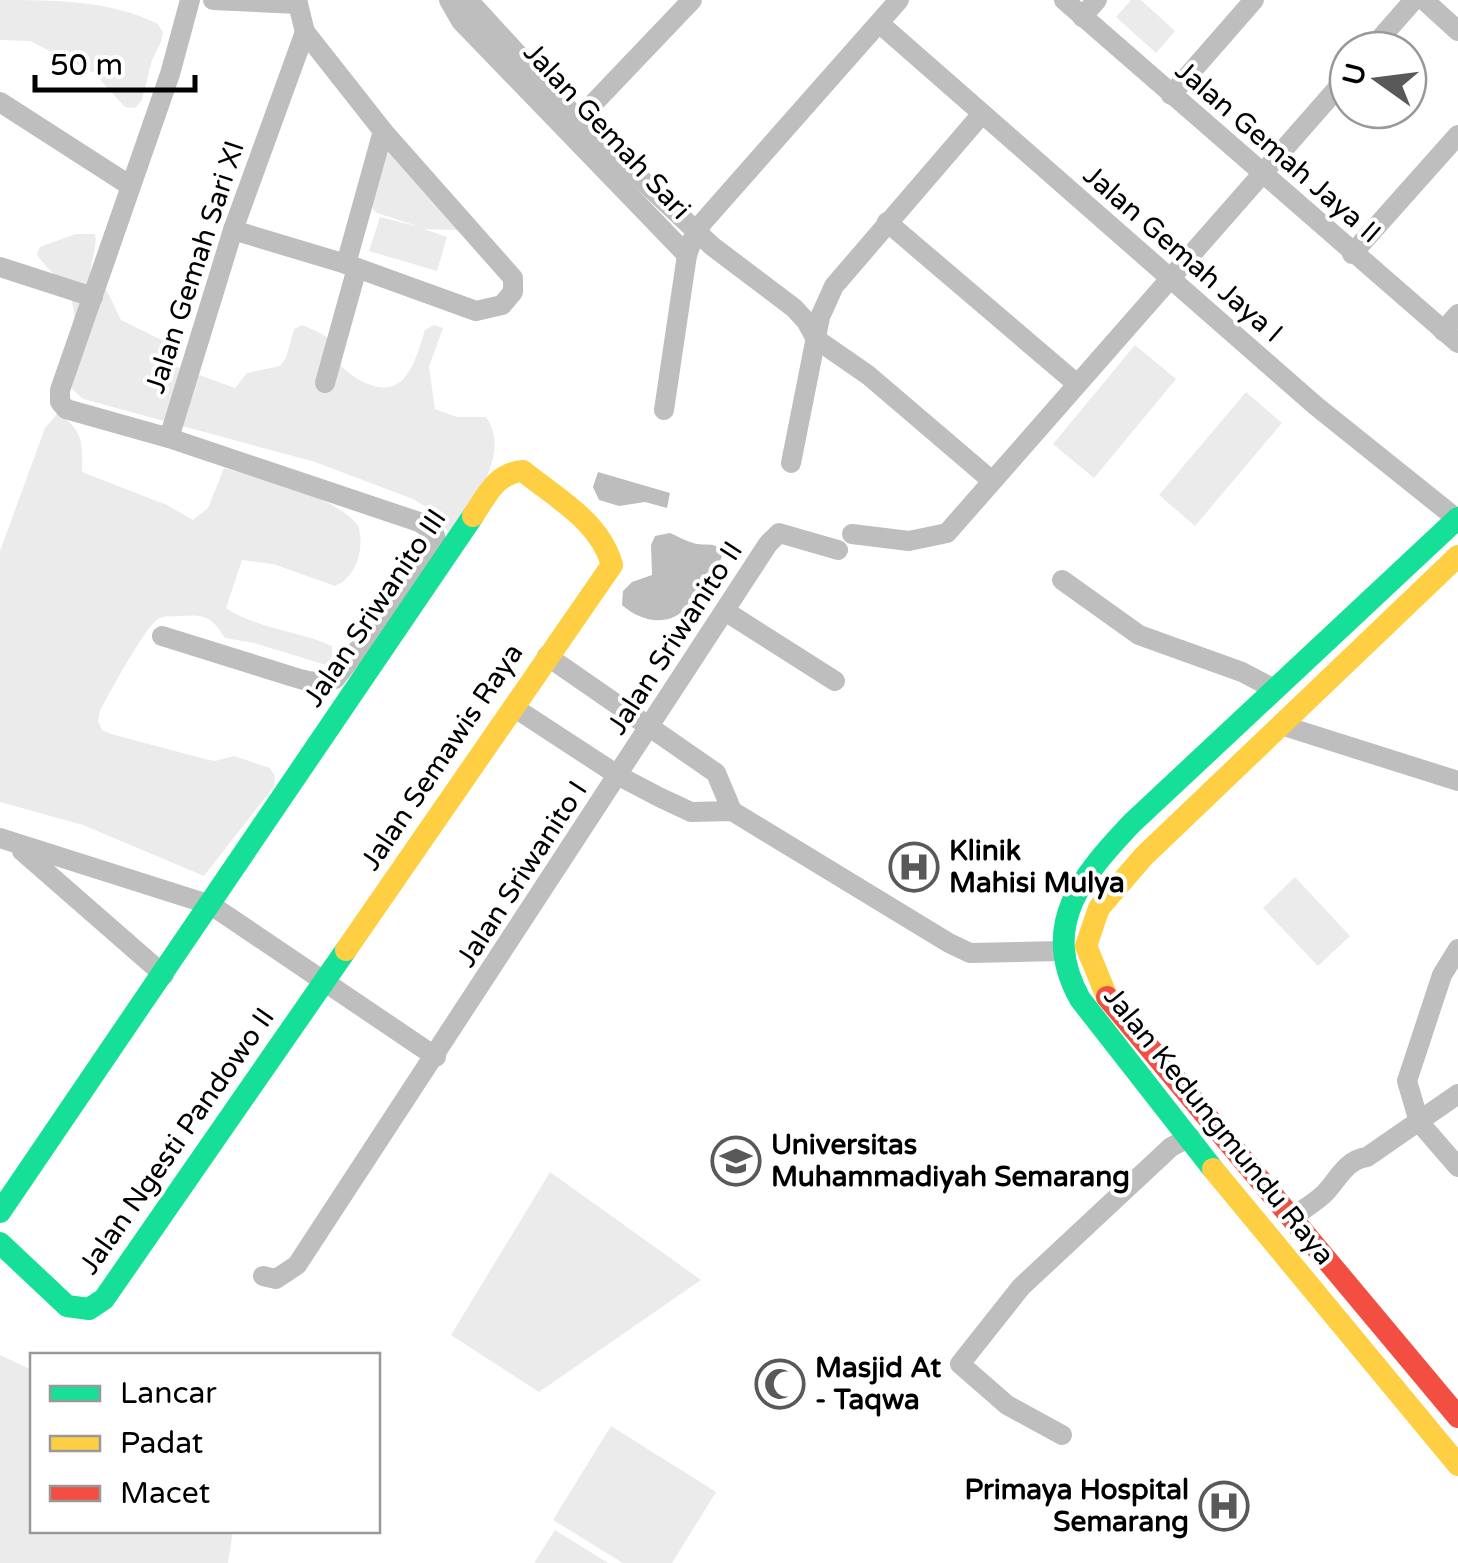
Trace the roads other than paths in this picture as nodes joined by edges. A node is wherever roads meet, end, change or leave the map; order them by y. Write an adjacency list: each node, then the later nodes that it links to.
1 (190, 0): 27 (street)
2 (213, 0): 11 (street)
3 (449, 0): 15 (street, Jalan Gemah Sari)
4 (468, 0): 15 (street, Jalan Gemah Sari)
5 (899, 0): 14 (street)
6 (1064, 0): 13 (street, Jalan Gemah Jaya II)
7 (1096, 0): 13 (street)
8 (1254, 0): 19 (street)
9 (1414, 0): 16 (street)
10 (1424, 0): 17 (street)
11 (297, 2): 18 (street)
12 (680, 4): 23 (street)
13 (1082, 17): 19 (street, Jalan Gemah Jaya II)
14 (879, 23): 22 (street, Jalan Gemah Jaya I); 30 (street)
15 (480, 29): 23 (street, Jalan Gemah Sari)
16 (1388, 30)
17 (1458, 31)
18 (305, 32): 24 (street); 29 (street, Jalan Gemah Sari XI)
19 (1171, 95): 26 (street, Jalan Gemah Jaya II)
20 (1328, 99): 26 (street)
21 (0, 102): 27 (street)
22 (982, 114): 28 (street); 35 (street, Jalan Gemah Jaya I)
23 (573, 125): 30 (street, Jalan Gemah Sari); 32 (street, Jalan Gemah Sari)
24 (382, 131): 33 (street); 33 (street)
25 (1458, 135): 31 (street)
26 (1263, 174): 31 (street, Jalan Gemah Jaya II); 35 (street)
27 (129, 185): 36 (street)
28 (887, 222): 39 (street); 41 (street)
29 (233, 230): 33 (street); 43 (street, Jalan Gemah Sari XI)
30 (696, 230): 32 (street); 39 (street, Jalan Gemah Sari)
31 (1352, 254): 38 (street, Jalan Gemah Jaya II)
32 (687, 256): 42 (street)
33 (351, 266): 40 (street)
34 (0, 267): 36 (street)
35 (1168, 279): 41 (street); 46 (street, Jalan Gemah Jaya I)
36 (96, 287): 43 (street)
37 (1458, 314): 38 (street)
38 (1450, 337)
39 (816, 339): 44 (street); 45 (street, Jalan Gemah Sari)
40 (325, 383)
41 (1077, 384): 45 (street)
42 (664, 410)
43 (169, 438): 51 (street)
44 (791, 463)
45 (991, 480): 50 (street, Jalan Sriwanito II)
46 (1458, 519): 54 (main road)
47 (1458, 556): 56 (main road)
48 (612, 565): 52 (main road, Jalan Semawis Raya); 64 (main road, Jalan Sriwanito III)
49 (1062, 580): 54 (street)
50 (725, 611): 53 (street); 57 (street, Jalan Sriwanito II)
51 (162, 636)
52 (547, 656): 55 (main road, Jalan Semawis Raya); 57 (street)
53 (835, 681)
54 (1274, 689): 58 (main road)
55 (514, 708): 59 (street, Jalan Sriwanito I); 69 (main road, Jalan Semawis Raya)
56 (1281, 725): 60 (main road); 61 (street)
57 (651, 727): 59 (street, Jalan Sriwanito II); 62 (street)
58 (1210, 752): 60 (main road); 67 (main road)
59 (619, 776): 62 (street); 71 (street, Jalan Sriwanito I)
60 (1230, 776): 65 (main road)
61 (1458, 781)
62 (732, 811): 67 (street)
63 (8, 841): 64 (street); 68 (street)
64 (212, 904): 68 (main road); 69 (street)
65 (1086, 946): 67 (main road); 70 (main road, Jalan Kedungmundu Raya)
66 (1458, 949): 73 (street)
67 (1062, 951): 70 (main road, Jalan Kedungmundu Raya)
68 (164, 974): 76 (main road)
69 (322, 983): 71 (street); 79 (main road, Jalan Ngesti Pandowo II)
70 (1126, 1039): 74 (main road, Jalan Kedungmundu Raya); 77 (main road, Jalan Kedungmundu Raya)
71 (436, 1057): 80 (street, Jalan Sriwanito I)
72 (1458, 1094): 73 (street)
73 (1419, 1122): 75 (street); 77 (street)
74 (1190, 1137): 78 (main road, Jalan Kedungmundu Raya); 82 (street)
75 (1458, 1166)
76 (0, 1212)
77 (1292, 1218): 78 (main road); 81 (main road, Jalan Kedungmundu Raya)
78 (1267, 1237): 83 (main road, Jalan Kedungmundu Raya)
79 (0, 1243)
80 (263, 1276)
81 (1458, 1417)
82 (1062, 1435)
83 (1458, 1465)

